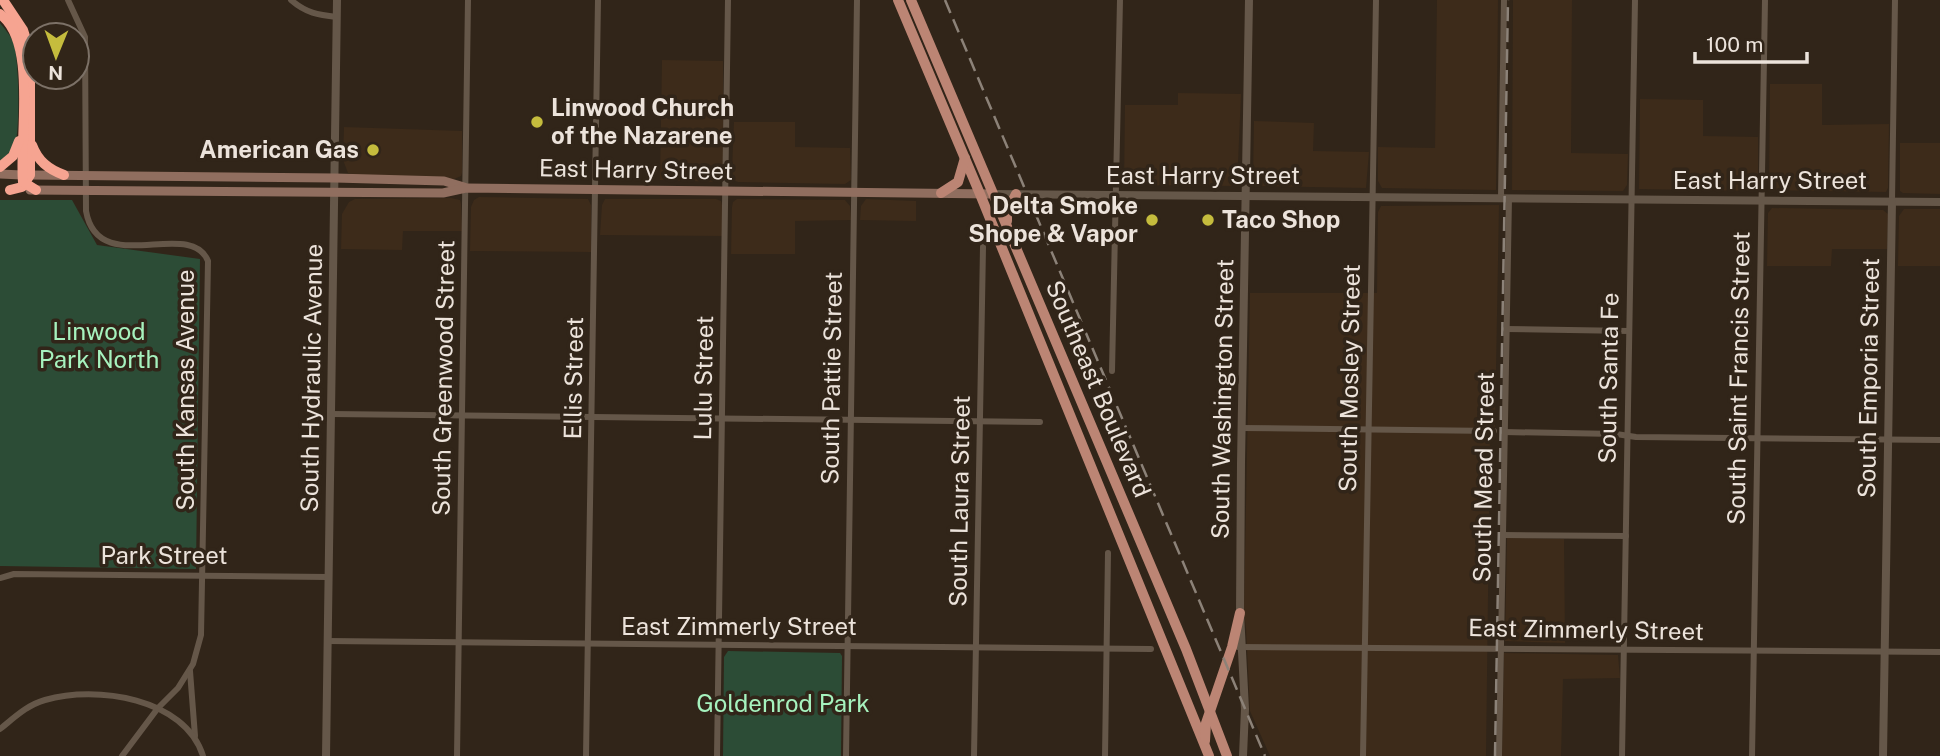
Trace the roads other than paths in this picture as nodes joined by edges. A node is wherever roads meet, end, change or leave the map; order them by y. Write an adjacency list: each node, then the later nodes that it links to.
1 (3, 0): 20 (highway)
2 (68, 0): 69 (street, South Kansas Avenue)
3 (291, 0): 19 (street)
4 (337, 0): 19 (street, South Hydraulic Avenue)
5 (467, 0): 27 (street, South Greenwood Street)
6 (598, 0): 29 (street, Ellis Street)
7 (728, 0): 31 (street, Lulu Street)
8 (857, 0): 32 (street, South Pattie Street)
9 (898, 0): 21 (main road, Southeast Boulevard)
10 (911, 0): 36 (main road, Southeast Boulevard)
11 (1120, 0): 38 (street)
12 (1249, 0): 39 (street, South Washington Street)
13 (1376, 0): 40 (street, South Mosley Street)
14 (1504, 0): 41 (street, South Mead Street)
15 (1635, 0): 42 (street, South Santa Fe)
16 (1765, 0): 43 (street, South Saint Francis Street)
17 (1895, 0): 44 (street, South Emporia Street)
18 (0, 14): 20 (highway)
19 (337, 17): 26 (street, South Hydraulic Avenue)
20 (26, 134): 22 (highway); 24 (highway); 25 (highway)
21 (965, 158): 34 (main road); 35 (main road, Southeast Boulevard)
22 (0, 167)
23 (0, 174): 25 (main road, East Harry Street)
24 (64, 175): 25 (main road, East Harry Street); 26 (main road, East Harry Street)
25 (26, 178): 28 (highway); 30 (highway)
26 (335, 178): 27 (main road, East Harry Street); 33 (street, South Hydraulic Avenue)
27 (466, 188): 29 (main road, East Harry Street); 33 (main road, East Harry Street); 52 (street, South Greenwood Street)
28 (5, 189): 30 (main road, East Harry Street)
29 (597, 189): 31 (main road, East Harry Street); 53 (street, Ellis Street)
30 (36, 190): 33 (main road, East Harry Street)
31 (726, 190): 32 (main road, East Harry Street); 54 (street, Lulu Street)
32 (855, 192): 34 (main road, East Harry Street); 55 (street, South Pattie Street)
33 (334, 193): 51 (street, South Hydraulic Avenue)
34 (941, 193): 35 (main road, East Harry Street)
35 (980, 194): 36 (main road, East Harry Street); 93 (main road, Southeast Boulevard)
36 (993, 194): 37 (street, East Harry Street); 46 (main road, Southeast Boulevard)
37 (1016, 194): 38 (street, East Harry Street); 46 (main road)
38 (1115, 194): 39 (street, East Harry Street); 50 (street)
39 (1246, 195): 40 (street, East Harry Street); 58 (street, South Washington Street)
40 (1372, 196): 41 (street, East Harry Street); 59 (street, South Mosley Street)
41 (1505, 198): 42 (street, East Harry Street); 48 (street, South Mead Street)
42 (1632, 199): 43 (street, East Harry Street); 49 (street, South Santa Fe)
43 (1762, 200): 44 (street, East Harry Street); 63 (street, South Saint Francis Street)
44 (1892, 201): 45 (street, East Harry Street); 64 (street, South Emporia Street)
45 (1940, 202)
46 (1008, 229): 90 (main road, Southeast Boulevard)
47 (983, 247): 56 (street, South Laura Street)
48 (1506, 329): 49 (street); 61 (street, South Mead Street)
49 (1629, 331): 62 (street, South Santa Fe)
50 (1112, 371)
51 (331, 414): 52 (street); 70 (street, South Hydraulic Avenue)
52 (462, 415): 53 (street); 74 (street, South Greenwood Street)
53 (592, 416): 54 (street); 75 (street, Ellis Street)
54 (722, 418): 55 (street); 76 (street, Lulu Street)
55 (851, 419): 56 (street); 77 (street, South Pattie Street)
56 (981, 420): 57 (street); 79 (street, South Laura Street)
57 (1040, 422)
58 (1241, 428): 59 (street); 72 (street, South Washington Street)
59 (1368, 429): 60 (street); 81 (street, South Mosley Street)
60 (1494, 432)
61 (1504, 432): 62 (street); 66 (street, South Mead Street)
62 (1628, 434): 63 (street); 67 (street, South Santa Fe)
63 (1758, 438): 64 (street); 85 (street, South Saint Francis Street)
64 (1887, 440): 65 (street); 86 (street, South Emporia Street)
65 (1940, 440)
66 (1503, 535): 67 (street); 82 (street, South Mead Street)
67 (1626, 536): 84 (street, South Santa Fe)
68 (1108, 553): 80 (street)
69 (204, 576): 70 (street, Park Street); 71 (street, Park Street); 88 (street, South Kansas Avenue)
70 (328, 577): 73 (street, South Hydraulic Avenue)
71 (0, 578)
72 (1240, 613): 78 (main road)
73 (327, 641): 74 (street, East Zimmerly Street); 96 (street, South Hydraulic Avenue)
74 (459, 643): 75 (street, East Zimmerly Street); 97 (street, South Greenwood Street)
75 (588, 645): 76 (street, East Zimmerly Street); 98 (street, Ellis Street)
76 (719, 646): 77 (street, East Zimmerly Street); 99 (street, Lulu Street)
77 (847, 647): 79 (street, East Zimmerly Street); 100 (street, South Pattie Street)
78 (1237, 647): 81 (street, East Zimmerly Street); 90 (main road); 104 (street)
79 (976, 648): 80 (street, East Zimmerly Street); 101 (street, South Laura Street)
80 (1106, 648): 83 (street, East Zimmerly Street); 102 (street)
81 (1365, 648): 82 (street, East Zimmerly Street); 105 (street, South Mosley Street)
82 (1500, 648): 84 (street, East Zimmerly Street); 106 (street, South Mead Street)
83 (1152, 649)
84 (1624, 650): 85 (street, East Zimmerly Street); 107 (street, South Santa Fe)
85 (1754, 651): 86 (street, East Zimmerly Street); 108 (street, South Saint Francis Street)
86 (1884, 652): 87 (street, East Zimmerly Street); 109 (street, South Emporia Street)
87 (1940, 652)
88 (190, 670): 89 (street, South Kansas Avenue); 92 (street, South Kansas Avenue)
89 (158, 708): 91 (street); 92 (street); 94 (street, South Kansas Avenue)
90 (1211, 708): 93 (main road); 103 (main road, Southeast Boulevard)
91 (0, 729)
92 (195, 736): 95 (street)
93 (1207, 752)
94 (122, 756)
95 (203, 756)
96 (326, 756)
97 (457, 756)
98 (586, 756)
99 (718, 756)
100 (846, 756)
101 (974, 756)
102 (1105, 756)
103 (1227, 756)
104 (1243, 756)
105 (1363, 756)
106 (1499, 756)
107 (1622, 756)
108 (1752, 756)
109 (1883, 756)

